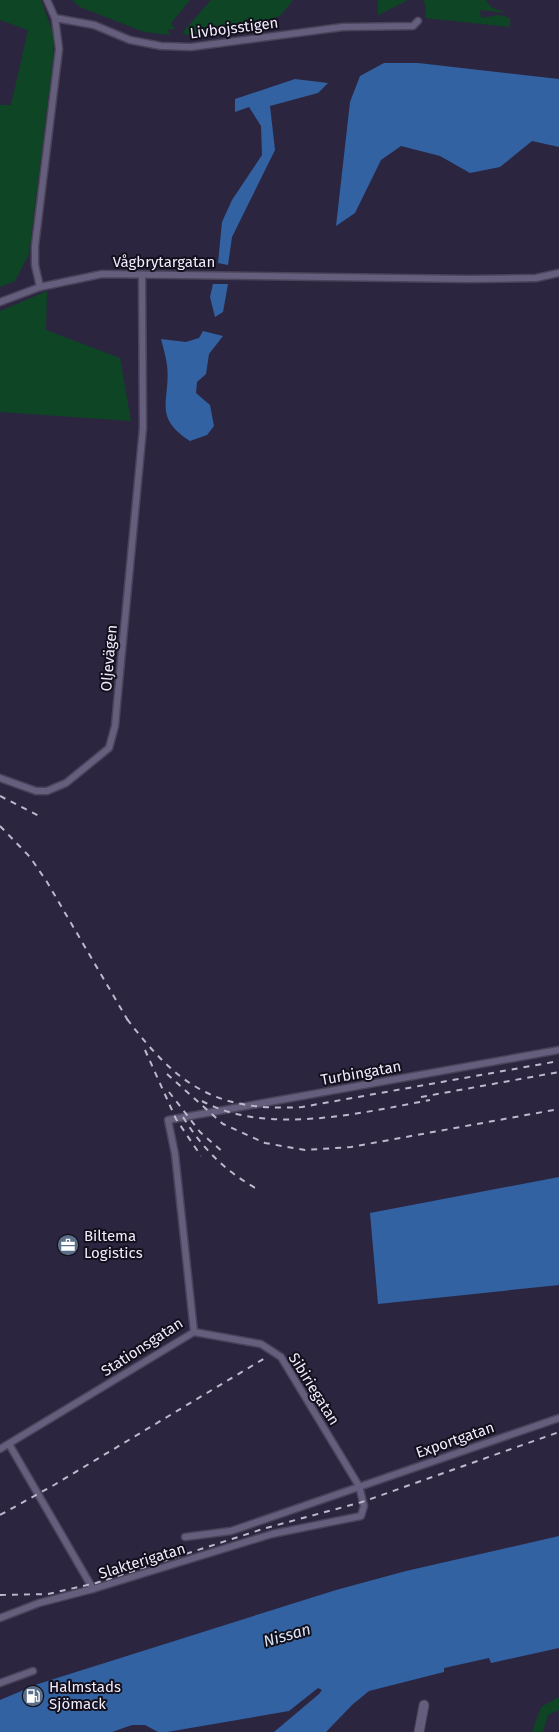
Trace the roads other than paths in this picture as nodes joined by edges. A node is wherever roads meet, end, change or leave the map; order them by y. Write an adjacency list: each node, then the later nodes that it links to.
1 (47, 0): 2 (street)
2 (55, 18): 3 (street, Livbojsstigen); 6 (street)
3 (418, 21)
4 (559, 273): 5 (street, Vågbrytargatan)
5 (142, 275): 6 (street, Vågbrytargatan); 8 (street, Oljevägen)
6 (40, 287): 7 (street, Vågbrytargatan)
7 (0, 302)
8 (0, 778)
9 (559, 1050): 10 (street, Turbingatan)
10 (168, 1120): 11 (street, Stationsgatan)
11 (194, 1332): 13 (street, Stationsgatan); 15 (street, Sibiriegatan)
12 (559, 1418): 15 (street, Exportgatan)
13 (9, 1444): 14 (street, Stationsgatan); 18 (street, Slakterigatan)
14 (0, 1449)
15 (359, 1486): 16 (street, Sibiriegatan); 17 (street, Exportgatan)
16 (361, 1516): 18 (street, Slakterigatan)
17 (185, 1537)
18 (93, 1589): 19 (street)
19 (0, 1618)
20 (33, 1671): 21 (street)
21 (0, 1683)
22 (424, 1705): 23 (street)
23 (419, 1732)

